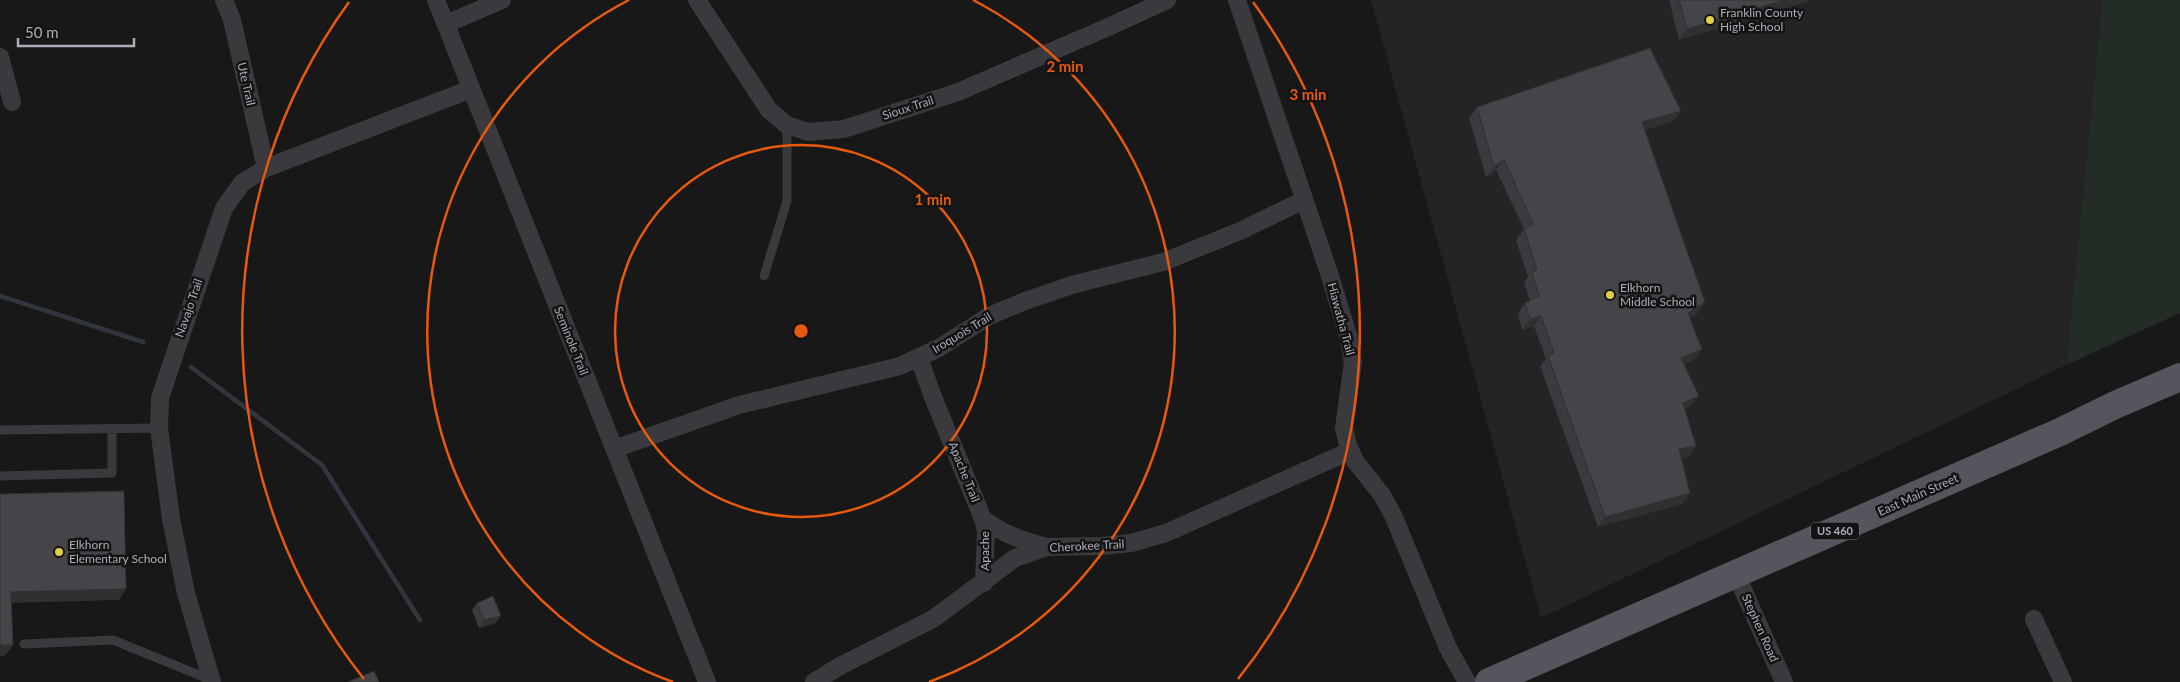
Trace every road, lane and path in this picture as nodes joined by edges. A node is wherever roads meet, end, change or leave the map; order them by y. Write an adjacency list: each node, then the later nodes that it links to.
1 (224, 0): 12 (street, Ute Trail)
2 (436, 0): 7 (street, Seminole Trail)
3 (502, 0): 7 (street)
4 (697, 0): 11 (street, Sioux Trail)
5 (1167, 0): 11 (street, Sioux Trail)
6 (1237, 0): 13 (street, Hiawatha Trail)
7 (446, 24): 9 (street, Seminole Trail)
8 (0, 57): 10 (street)
9 (471, 89): 12 (street, Navajo Trail); 20 (street, Seminole Trail)
10 (12, 102)
11 (787, 126): 14 (lane)
12 (266, 168): 18 (street, Navajo Trail)
13 (1304, 200): 15 (street, Iroquois Trail); 21 (street, Hiawatha Trail)
14 (764, 276)
15 (919, 358): 20 (street, Iroquois Trail); 23 (street, Apache Trail)
16 (2180, 377): 25 (main road, East Main Street / US 460)
17 (112, 428): 18 (lane); 19 (lane); 22 (lane)
18 (159, 428): 29 (street, Navajo Trail)
19 (0, 430)
20 (614, 449): 30 (street, Seminole Trail)
21 (1350, 451): 24 (street, Cherokee Trail); 32 (street, Hiawatha Trail)
22 (0, 476)
23 (983, 519): 24 (street); 26 (street, Apache)
24 (1047, 547): 26 (street, Cherokee Trail)
25 (1736, 574): 33 (main road, East Main Street / US 460); 34 (street, Stephen Road)
26 (984, 583): 31 (street, Cherokee Trail)
27 (2034, 619): 35 (street)
28 (24, 644): 29 (lane)
29 (212, 681)
30 (707, 682)
31 (814, 682)
32 (1466, 682)
33 (1489, 682)
34 (1784, 682)
35 (2063, 682)

